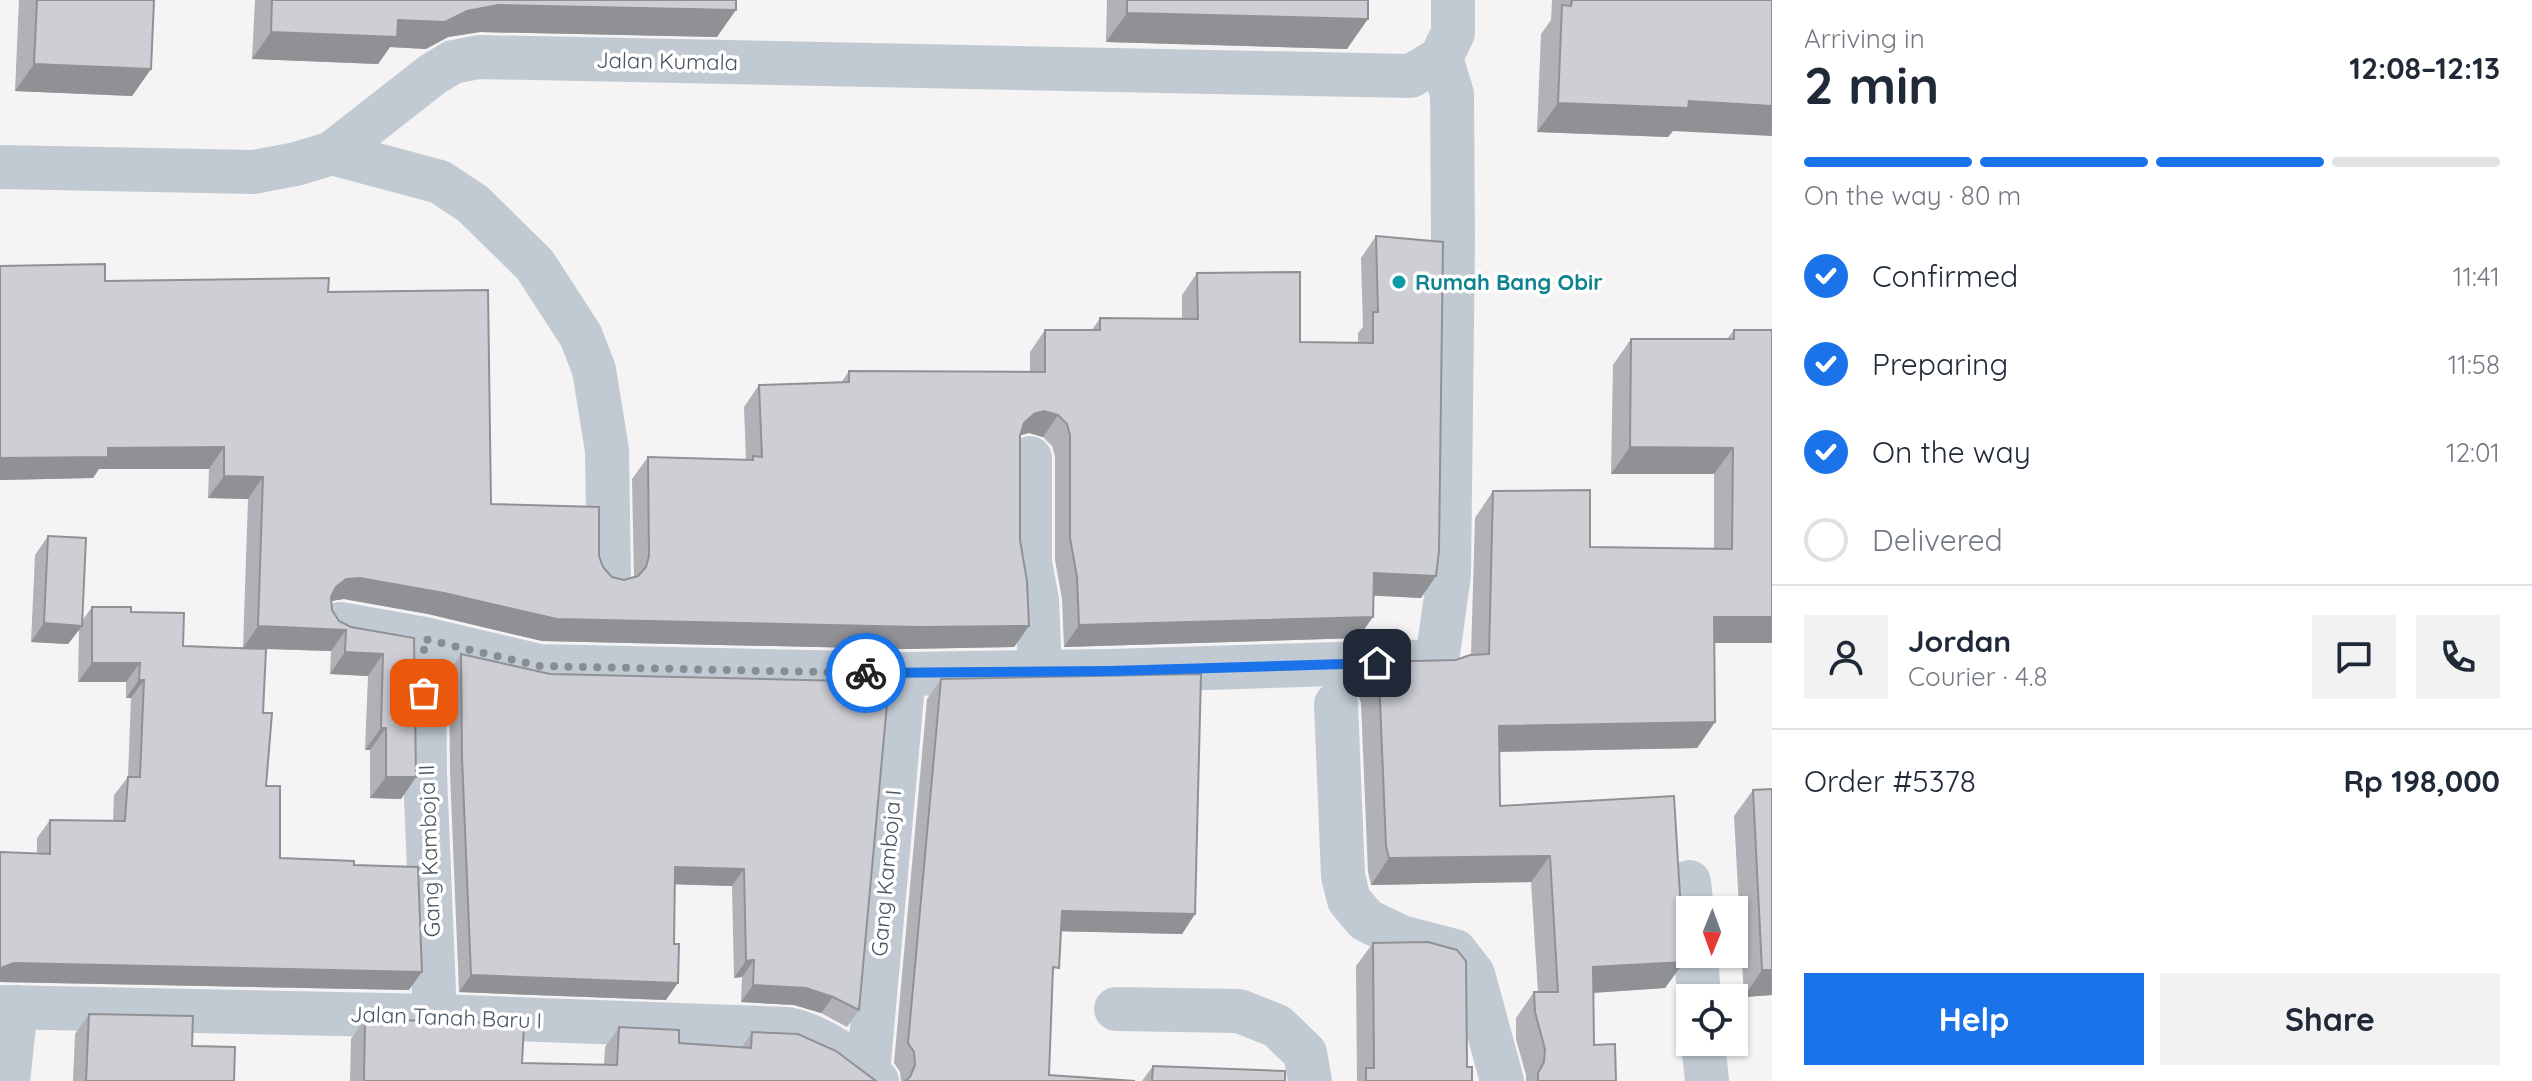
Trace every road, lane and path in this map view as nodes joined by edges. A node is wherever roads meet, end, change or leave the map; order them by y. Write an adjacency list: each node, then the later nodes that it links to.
1 (1453, 0): 2 (street)
2 (1447, 76): 3 (street, Jalan Kumala); 9 (street)
3 (332, 153): 4 (street, Jalan Kumala); 6 (street)
4 (0, 167)
5 (1030, 458): 9 (street)
6 (609, 577)
7 (340, 624): 8 (street)
8 (424, 639): 10 (street); 14 (street, Gang Kamboja II)
9 (1040, 672): 10 (street)
10 (904, 674): 16 (street, Gang Kamboja I)
11 (1336, 704): 19 (street)
12 (8, 1007): 14 (street, Jalan Tanah Baru I); 17 (street)
13 (1116, 1009): 18 (street)
14 (435, 1016): 16 (street, Jalan Tanah Baru I)
15 (1704, 1056): 20 (street)
16 (873, 1077)
17 (8, 1081)
18 (1310, 1081)
19 (1502, 1081)
20 (1707, 1081)

